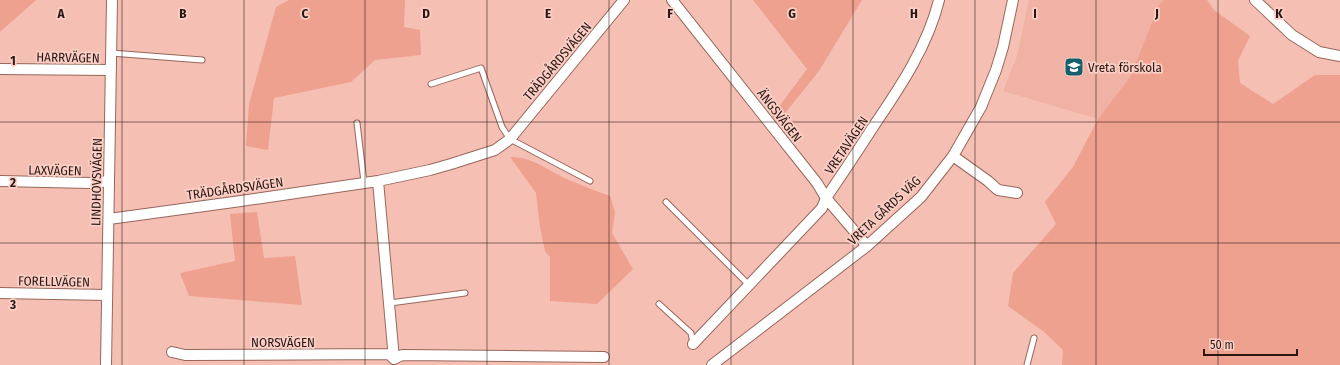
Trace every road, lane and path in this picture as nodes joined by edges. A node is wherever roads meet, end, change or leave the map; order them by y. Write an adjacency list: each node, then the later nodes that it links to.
1 (112, 0): 7 (street, LINDHOVSVÄGEN)
2 (624, 0): 14 (street, TRÄDGÅRDSVÄGEN)
3 (672, 0): 22 (street, ÄNGSVÄGEN)
4 (938, 0): 22 (street, VRETAVÄGEN)
5 (1013, 0): 15 (street, VRETA GÅRDS VÄG)
6 (1256, 0): 8 (street)
7 (111, 53): 9 (lane); 11 (street, LINDHOVSVÄGEN)
8 (1340, 56)
9 (202, 60)
10 (0, 69): 11 (street, HARRVÄGEN)
11 (111, 70): 17 (street, LINDHOVSVÄGEN)
12 (431, 84): 14 (lane)
13 (357, 123): 20 (lane)
14 (510, 139): 18 (street, TRÄDGÅRDSVÄGEN); 19 (lane)
15 (953, 156): 21 (street); 25 (street, VRETA GÅRDS VÄG)
16 (0, 181): 17 (street, LAXVÄGEN)
17 (109, 181): 24 (street, LINDHOVSVÄGEN)
18 (378, 181): 20 (street, TRÄDGÅRDSVÄGEN); 30 (street)
19 (590, 181)
20 (364, 182): 24 (street, TRÄDGÅRDSVÄGEN)
21 (1018, 193)
22 (826, 198): 25 (street, ÄNGSVÄGEN); 26 (street, VRETAVÄGEN)
23 (666, 202): 26 (lane)
24 (109, 219): 29 (street, LINDHOVSVÄGEN)
25 (867, 246): 38 (street, VRETA GÅRDS VÄG)
26 (749, 285): 33 (street, VRETAVÄGEN)
27 (0, 293): 29 (street, FORELLVÄGEN)
28 (465, 293): 30 (lane)
29 (108, 295): 37 (street, LINDHOVSVÄGEN)
30 (390, 303): 36 (street)
31 (659, 304): 33 (lane)
32 (1034, 338): 39 (lane)
33 (693, 344)
34 (172, 352): 36 (street, NORSVÄGEN)
35 (604, 357): 36 (street, NORSVÄGEN)
36 (394, 359)
37 (106, 365)
38 (712, 365)
39 (1027, 365)

